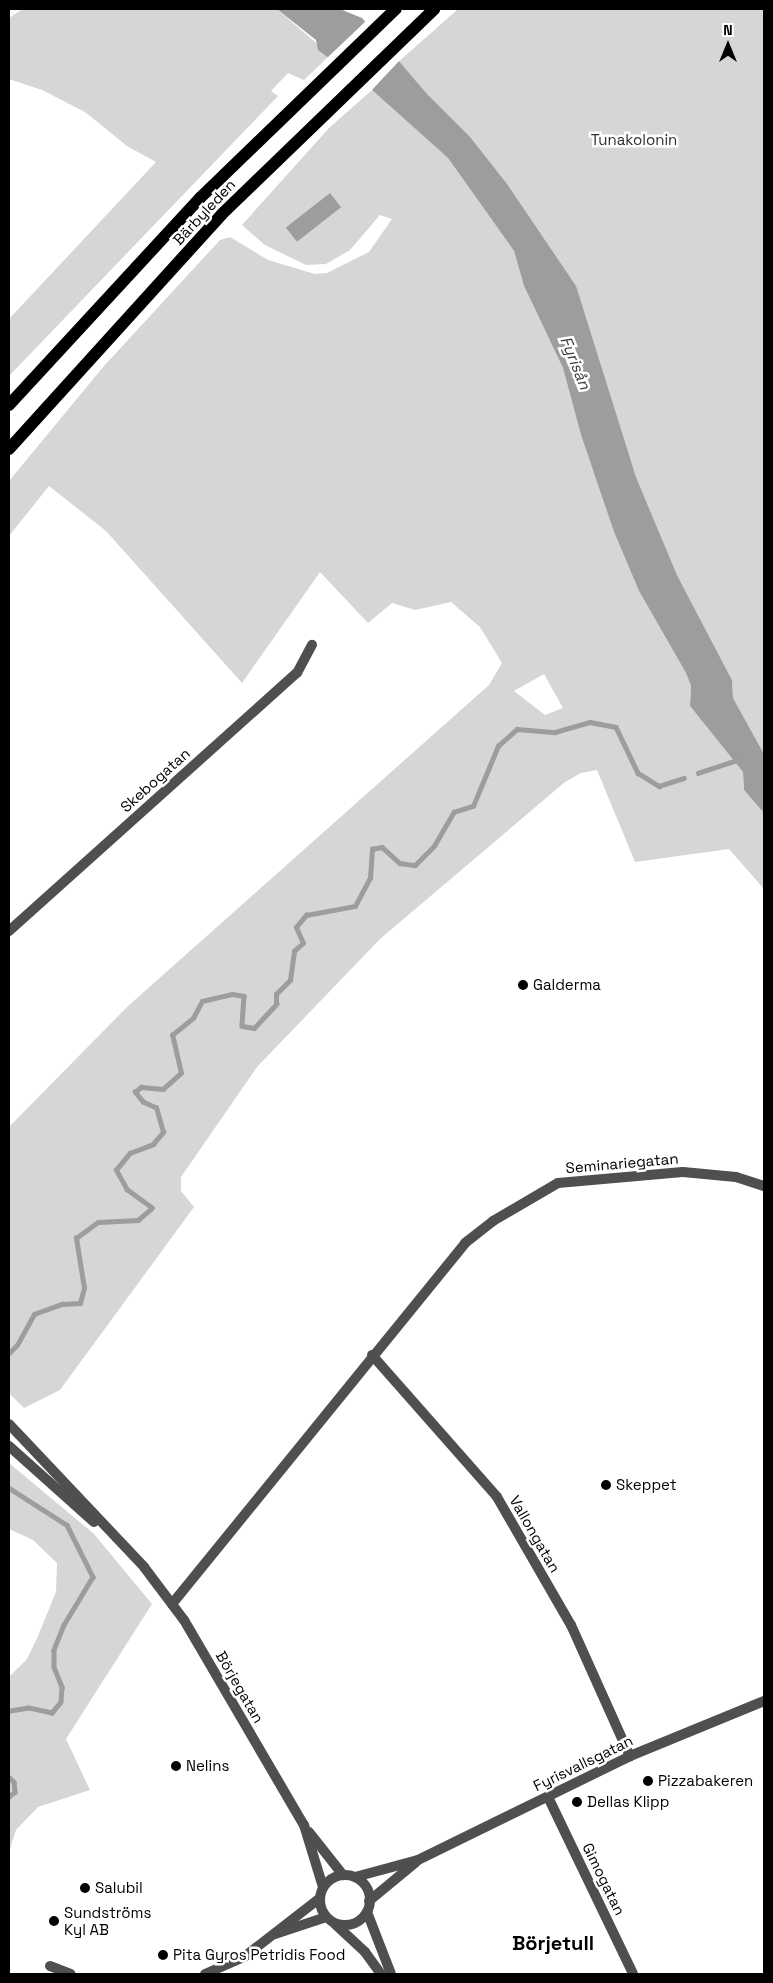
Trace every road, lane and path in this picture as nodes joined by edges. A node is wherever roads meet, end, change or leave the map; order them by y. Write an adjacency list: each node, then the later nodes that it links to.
1 (396, 9): 3 (main road, Bärbyleden)
2 (434, 9): 4 (main road, Bärbyleden)
3 (9, 405)
4 (9, 449)
5 (312, 645): 6 (street, Skebogatan)
6 (9, 931)
7 (764, 1186): 8 (street, Seminariegatan)
8 (372, 1355): 12 (street, Seminariegatan); 14 (street, Vallongatan)
9 (9, 1424): 11 (street, Börjegatan)
10 (9, 1446): 11 (street, Börjegatan)
11 (144, 1567): 12 (street, Börjegatan)
12 (172, 1604): 16 (street, Börjegatan)
13 (764, 1701): 14 (street, Fyrisvallsgatan)
14 (630, 1756): 15 (street, Fyrisvallsgatan)
15 (548, 1797): 17 (street, Fyrisvallsgatan); 31 (street, Gimogatan)
16 (304, 1825): 18 (street, Börjegatan); 20 (street, Börjegatan)
17 (418, 1860): 19 (street, Fyrisvallsgatan); 22 (street, Fyrisvallsgatan)
18 (343, 1875): 19 (street); 20 (street)
19 (355, 1877): 22 (street)
20 (323, 1887): 21 (street)
21 (320, 1898): 24 (street); 25 (street)
22 (369, 1901): 23 (street)
23 (367, 1912): 24 (street); 30 (street)
24 (330, 1920): 25 (street); 29 (street)
25 (272, 1935): 28 (street)
26 (50, 1966): 27 (street)
27 (71, 1974)
28 (205, 1974)
29 (382, 1974)
30 (391, 1974)
31 (633, 1974)

